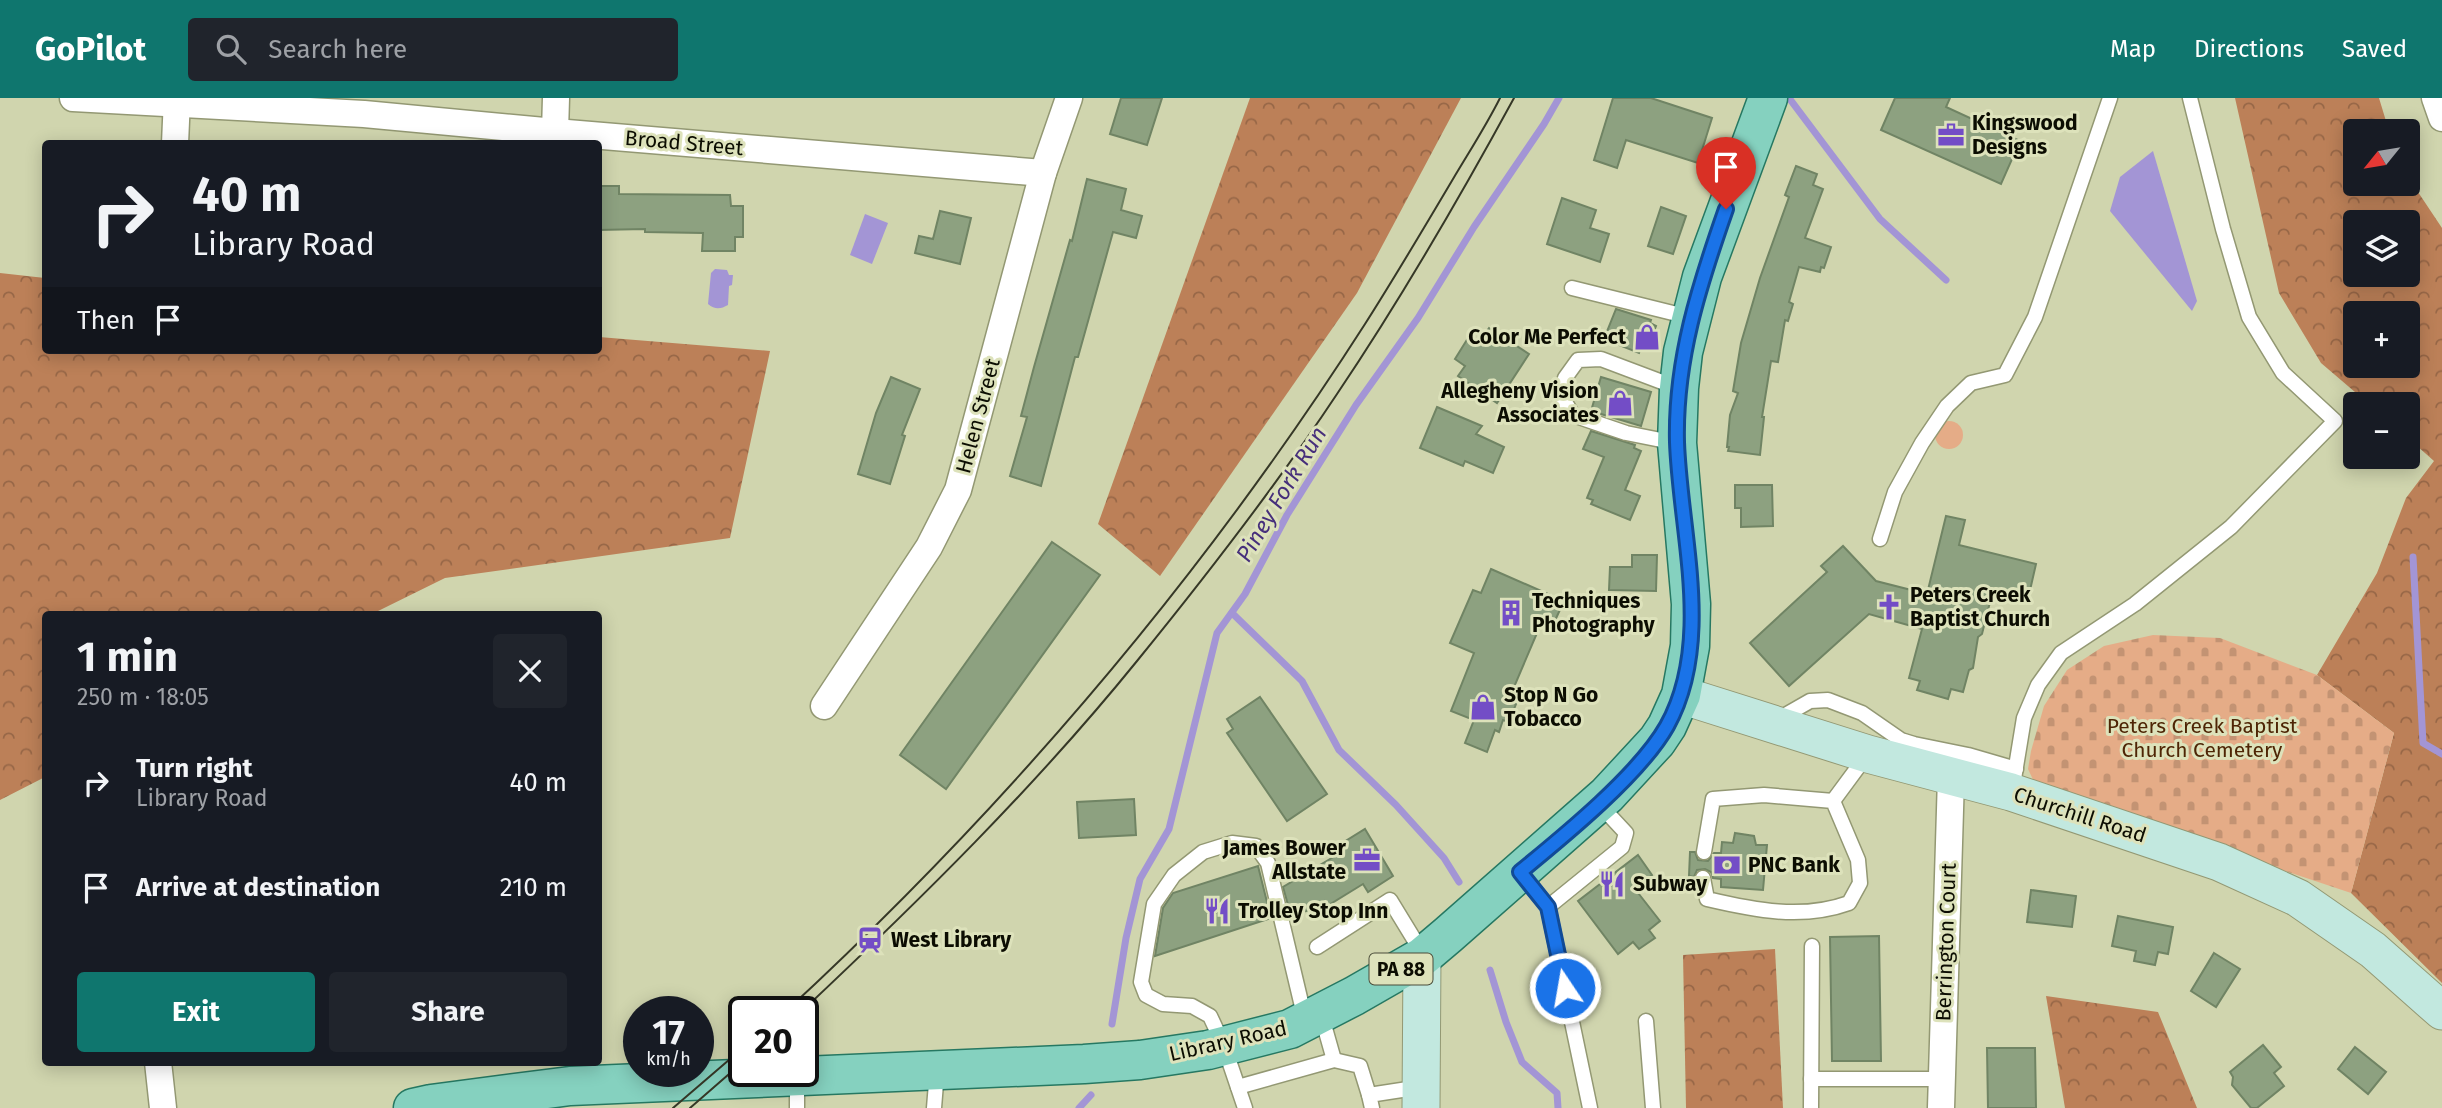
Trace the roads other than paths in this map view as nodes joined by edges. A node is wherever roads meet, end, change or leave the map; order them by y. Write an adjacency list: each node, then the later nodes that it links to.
1 (73, 98): 8 (street, Broad Street)
2 (556, 98): 10 (street)
3 (1069, 98): 12 (street, Helen Street)
4 (1768, 98): 14 (main road, Library Road / PA 88)
5 (2110, 98): 17 (lane)
6 (2190, 98): 23 (lane)
7 (2435, 98): 9 (street)
8 (177, 101): 10 (street, Broad Street); 11 (street)
9 (2442, 118)
10 (555, 132): 12 (street, Broad Street)
11 (174, 140)
12 (1043, 173): 19 (street, Helen Street)
13 (1572, 288): 14 (lane)
14 (1690, 318): 15 (main road, Library Road / PA 88)
15 (1679, 388): 16 (main road, Library Road / PA 88); 16 (lane)
16 (1677, 443): 18 (main road, Library Road / PA 88)
17 (1880, 540)
18 (1681, 695): 20 (street, Churchill Road); 25 (main road, Library Road / PA 88)
19 (824, 706)
20 (1771, 723): 21 (street, Churchill Road); 23 (lane)
21 (1868, 754): 22 (street, Churchill Road); 24 (lane)
22 (1951, 777): 23 (street, Churchill Road); 41 (street, Berrington Court)
23 (2014, 781): 33 (street, Churchill Road)
24 (1833, 801): 26 (lane); 28 (lane)
25 (1599, 803): 27 (main road, Library Road / PA 88); 29 (lane)
26 (1704, 852)
27 (1520, 872): 29 (lane); 32 (main road, Library Road / PA 88)
28 (1703, 877)
29 (1548, 907): 50 (lane)
30 (1812, 946): 40 (lane)
31 (1317, 947): 32 (lane)
32 (1423, 956): 34 (main road, Library Road / PA 88); 44 (street)
33 (2442, 1011)
34 (1313, 1017): 36 (main road, Library Road / PA 88); 36 (lane); 37 (lane)
35 (1646, 1021): 51 (lane)
36 (1224, 1046): 39 (main road, Library Road / PA 88); 42 (lane)
37 (1334, 1060): 42 (lane); 45 (lane)
38 (158, 1066): 46 (street)
39 (938, 1069): 43 (main road, Library Road / PA 88); 48 (lane)
40 (1811, 1079): 41 (lane); 52 (lane)
41 (1941, 1079): 53 (street, Berrington Court)
42 (1238, 1087): 49 (lane)
43 (797, 1092): 47 (main road, Library Road / PA 88)
44 (1421, 1097): 45 (lane)
45 (1371, 1101)
46 (163, 1108)
47 (413, 1108)
48 (934, 1108)
49 (1245, 1108)
50 (1590, 1108)
51 (1653, 1108)
52 (1811, 1108)
53 (1941, 1108)

